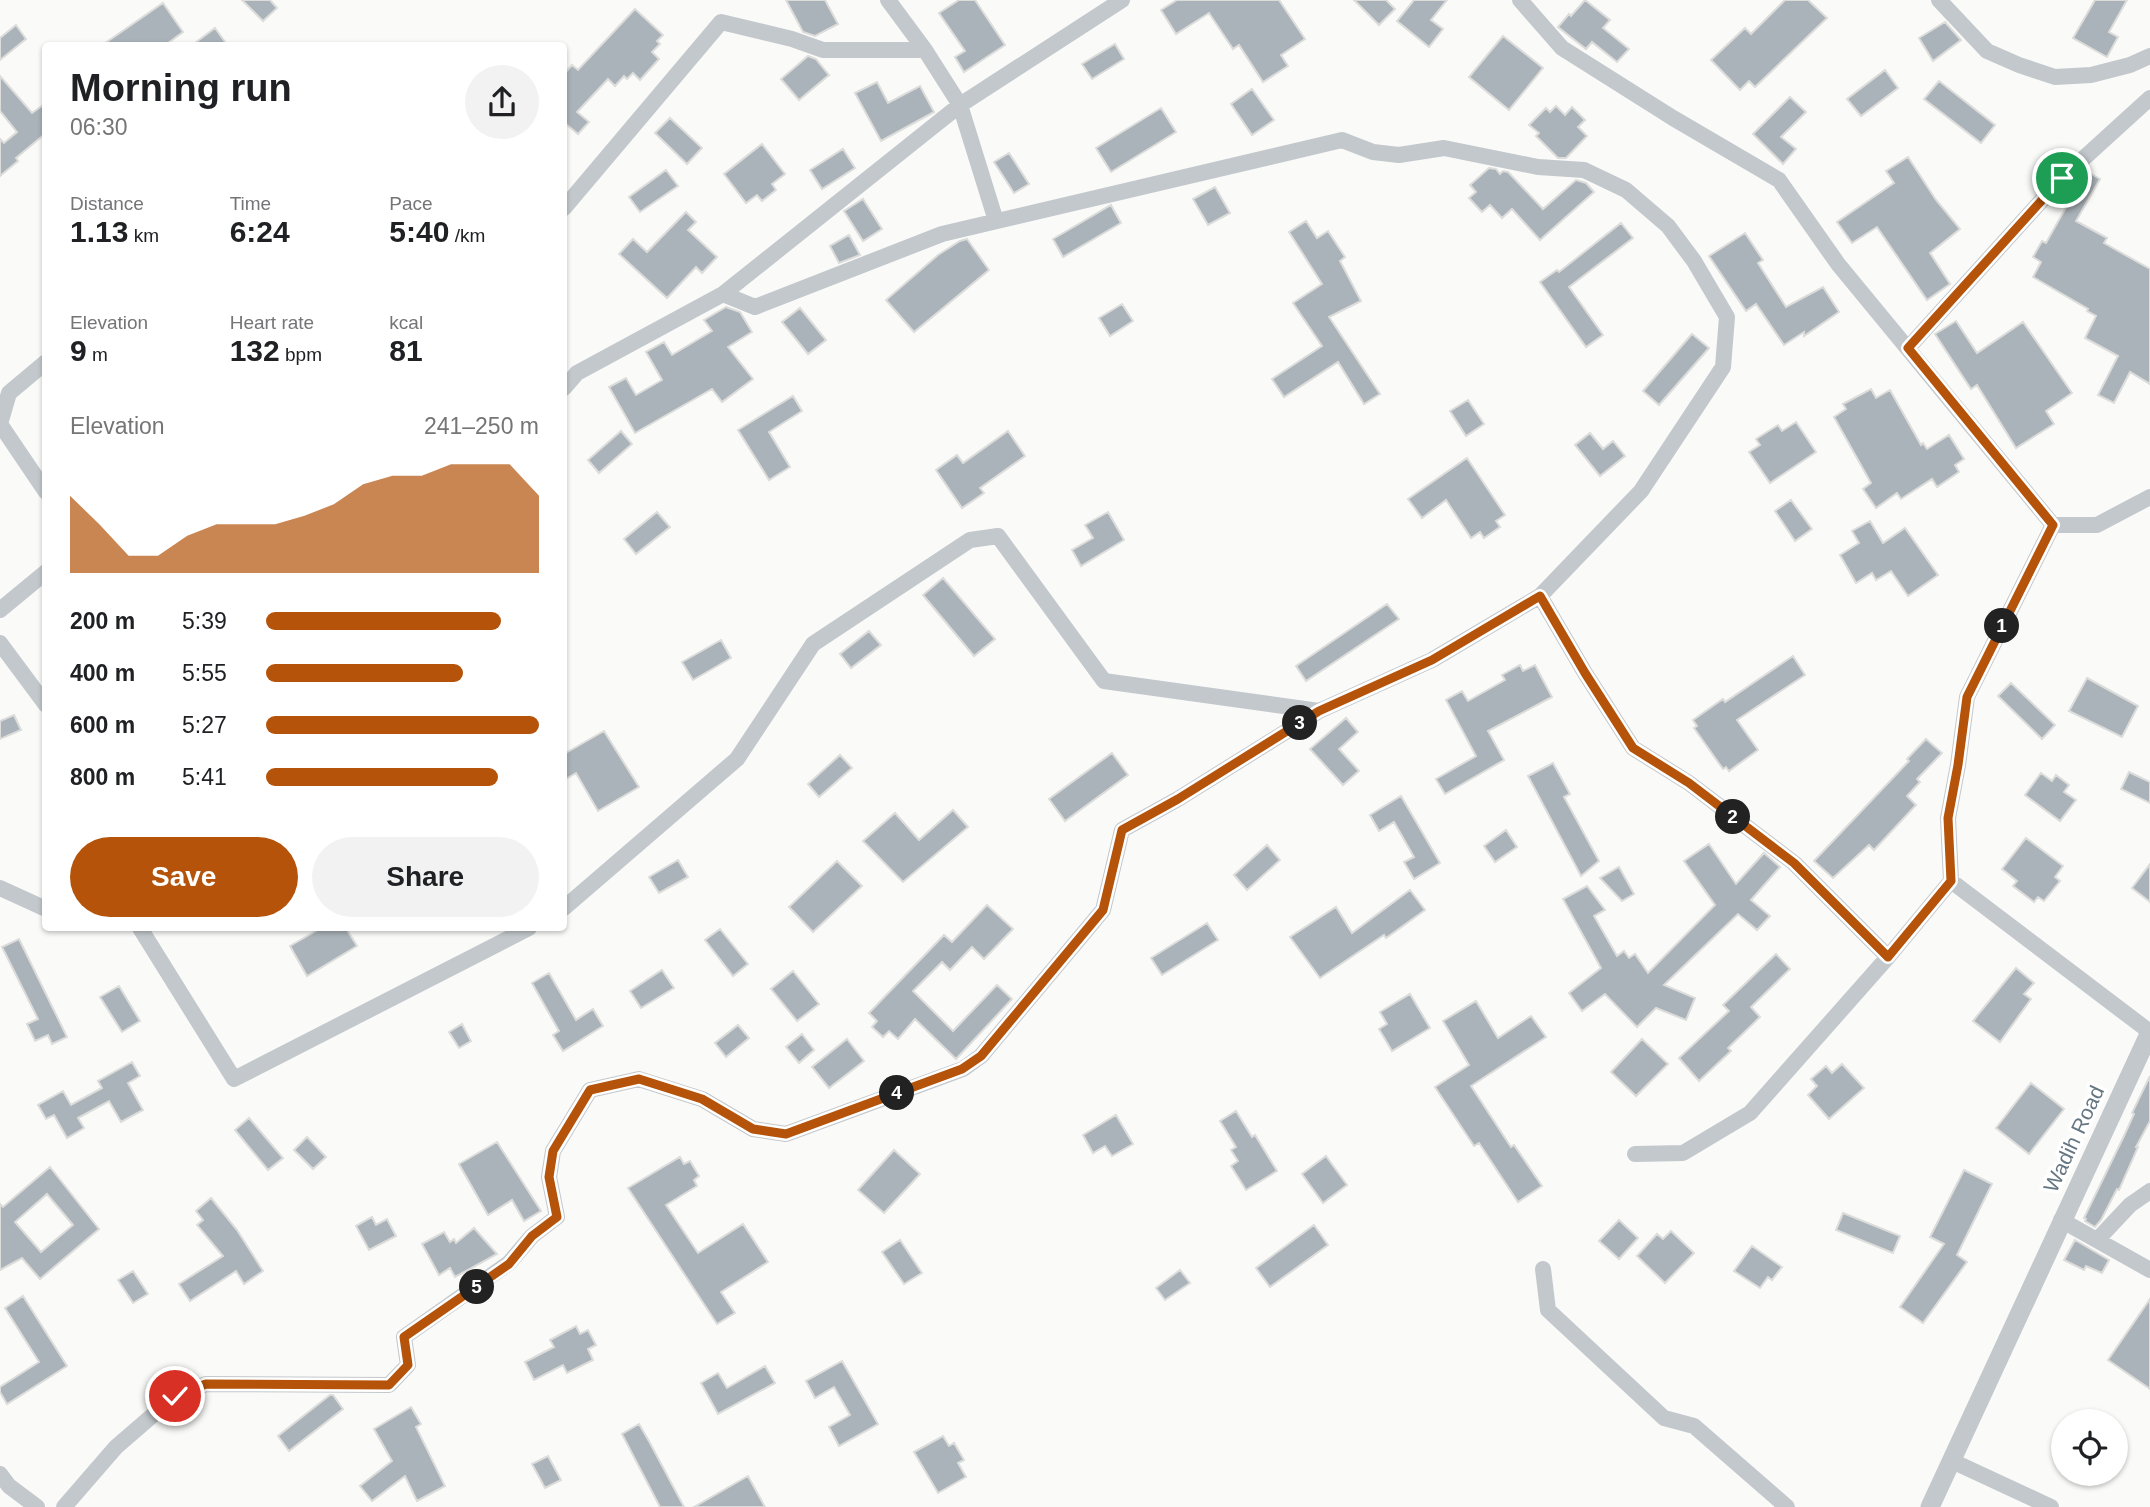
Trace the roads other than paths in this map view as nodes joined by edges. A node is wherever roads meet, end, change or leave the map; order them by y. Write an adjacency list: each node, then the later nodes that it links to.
1 (888, 0): 5 (street)
2 (1122, 0): 8 (street)
3 (1520, 0): 12 (street)
4 (1939, 0): 6 (street)
5 (925, 50): 8 (street); 9 (street)
6 (2150, 57)
7 (2150, 98): 12 (street)
8 (960, 105): 10 (street); 11 (street)
9 (567, 204)
10 (996, 220): 11 (street); 19 (street)
11 (723, 294): 14 (street)
12 (1908, 348): 17 (street)
13 (42, 365): 15 (street)
14 (567, 385)
15 (42, 486)
16 (2150, 497): 17 (street)
17 (2053, 525): 24 (street)
18 (42, 575): 20 (street)
19 (1540, 596): 23 (street); 30 (street)
20 (0, 610)
21 (0, 643): 22 (street)
22 (42, 700)
23 (1319, 711): 26 (street); 41 (street)
24 (1951, 881): 30 (street); 31 (street)
25 (0, 888): 27 (street)
26 (567, 905)
27 (42, 907)
28 (142, 931): 29 (street)
29 (523, 931)
30 (1888, 957): 32 (street)
31 (2150, 1032): 34 (street, Wadih Road)
32 (1635, 1154)
33 (2150, 1191): 35 (street)
34 (2061, 1220): 35 (street); 38 (street, Wadih Road)
35 (2098, 1239): 37 (street)
36 (1543, 1269): 42 (street)
37 (2150, 1270)
38 (1952, 1461): 43 (street, Wadih Road); 44 (street)
39 (3, 1484): 40 (street)
40 (37, 1507)
41 (64, 1507)
42 (1787, 1507)
43 (1930, 1507)
44 (2051, 1507)

